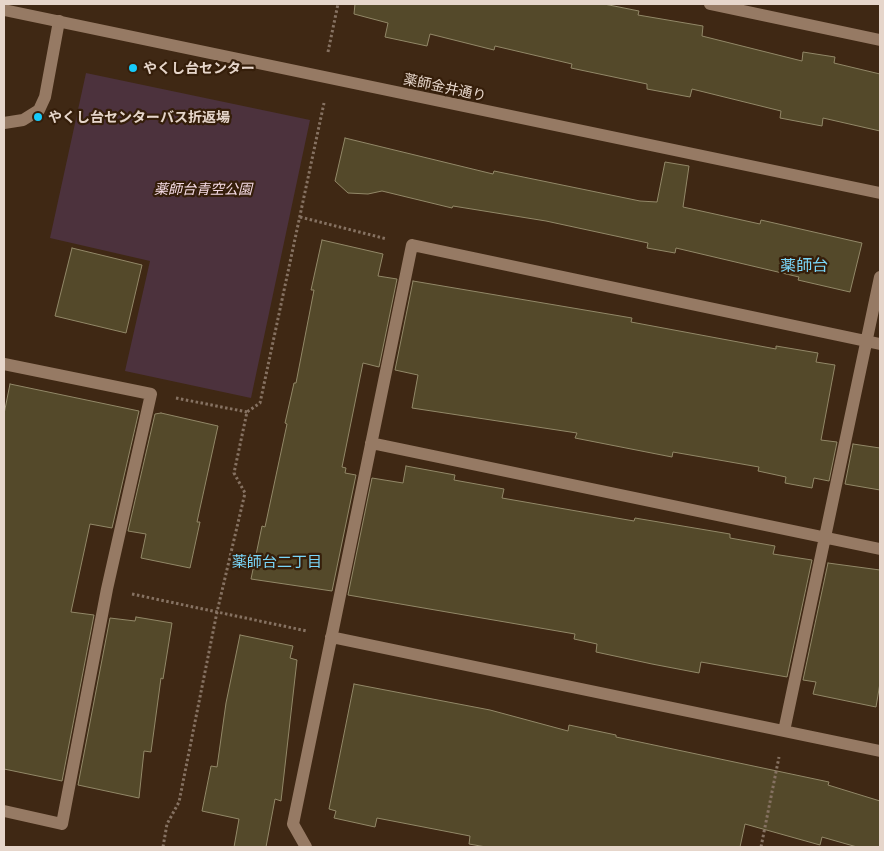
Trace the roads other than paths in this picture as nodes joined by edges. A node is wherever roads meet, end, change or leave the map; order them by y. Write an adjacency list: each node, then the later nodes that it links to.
1 (710, 4): 4 (street)
2 (4, 10): 3 (street, 薬師金井通り)
3 (59, 21): 5 (street); 6 (street, 薬師金井通り)
4 (880, 40)
5 (4, 124)
6 (880, 193)
7 (880, 277): 8 (street)
8 (866, 341): 9 (street); 11 (street); 12 (street)
9 (880, 344)
10 (4, 364): 17 (street)
11 (371, 443): 12 (street); 14 (street)
12 (825, 538): 13 (street); 15 (street)
13 (880, 549)
14 (331, 637): 15 (street); 18 (street)
15 (784, 731): 16 (street)
16 (880, 751)
17 (4, 811)
18 (306, 847)

